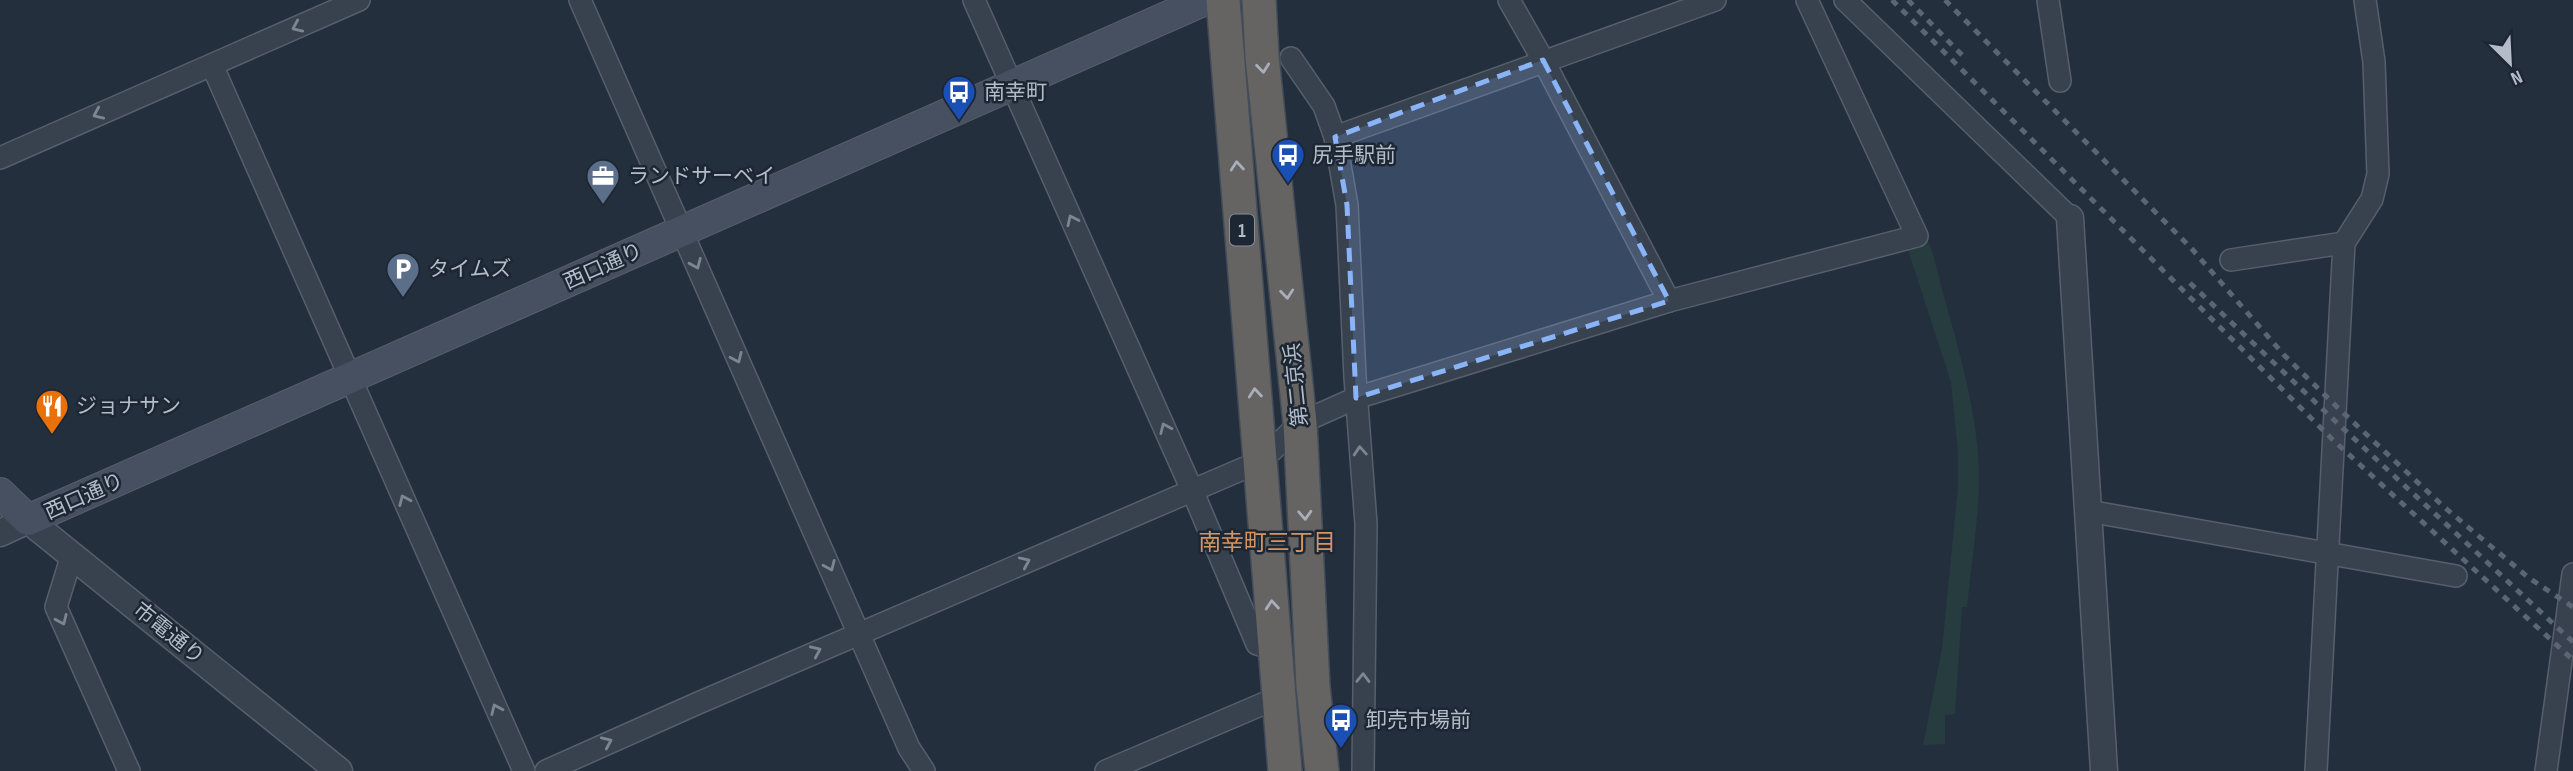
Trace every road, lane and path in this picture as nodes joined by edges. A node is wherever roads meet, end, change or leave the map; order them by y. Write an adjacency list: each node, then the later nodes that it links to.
1 (359, 0): 15 (street, one-way to 15)
2 (580, 0): 21 (street)
3 (974, 0): 17 (street)
4 (1205, 0): 17 (main road, 西口通り)
5 (1223, 0): 28 (highway, 第二京浜 / 1, one-way to 5)
6 (1259, 0): 27 (highway, 第二京浜 / 1, one-way to 27)
7 (1509, 0): 14 (street)
8 (1715, 0): 14 (street)
9 (1807, 0): 24 (street)
10 (1844, 0): 20 (street)
11 (2048, 0): 16 (street)
12 (2365, 0): 22 (street)
13 (1291, 58): 18 (street)
14 (1543, 61): 18 (street); 24 (street)
15 (212, 65): 19 (street, one-way to 19); 25 (street)
16 (2060, 81)
17 (1011, 86): 21 (main road, 西口通り); 29 (street, one-way to 17)
18 (1335, 137): 26 (street)
19 (0, 158)
20 (2070, 218): 31 (street)
21 (682, 232): 25 (main road, 西口通り); 38 (street, one-way to 38)
22 (2344, 243): 23 (street); 34 (street)
23 (2231, 260)
24 (1669, 301): 26 (street)
25 (350, 378): 32 (main road, 西口通り); 43 (street, one-way to 25)
26 (1356, 398): 27 (street); 49 (street, one-way to 26)
27 (1300, 423): 28 (street); 48 (highway, 第二京浜 / 1, one-way to 48)
28 (1261, 461): 29 (street); 39 (highway, 第二京浜 / 1, one-way to 28)
29 (1192, 490): 38 (street, one-way to 29); 39 (street)
30 (0, 493): 32 (main road, 市電通り)
31 (2088, 511): 34 (street); 50 (street)
32 (28, 520): 33 (street, 西口通り); 35 (street, 市電通り)
33 (0, 533)
34 (2327, 552): 37 (street); 51 (street)
35 (72, 555): 41 (street, one-way to 41); 42 (street, 市電通り)
36 (2573, 574): 52 (street)
37 (2456, 576)
38 (860, 633): 44 (street, one-way to 38); 45 (street)
39 (1276, 650): 40 (highway, 第二京浜 / 1)
40 (1279, 697): 46 (street); 47 (highway, 第二京浜 / 1)
41 (129, 771)
42 (339, 771)
43 (524, 771)
44 (546, 771)
45 (924, 771)
46 (1106, 771)
47 (1285, 771)
48 (1322, 771)
49 (1363, 771)
50 (2104, 771)
51 (2316, 771)
52 (2546, 771)

